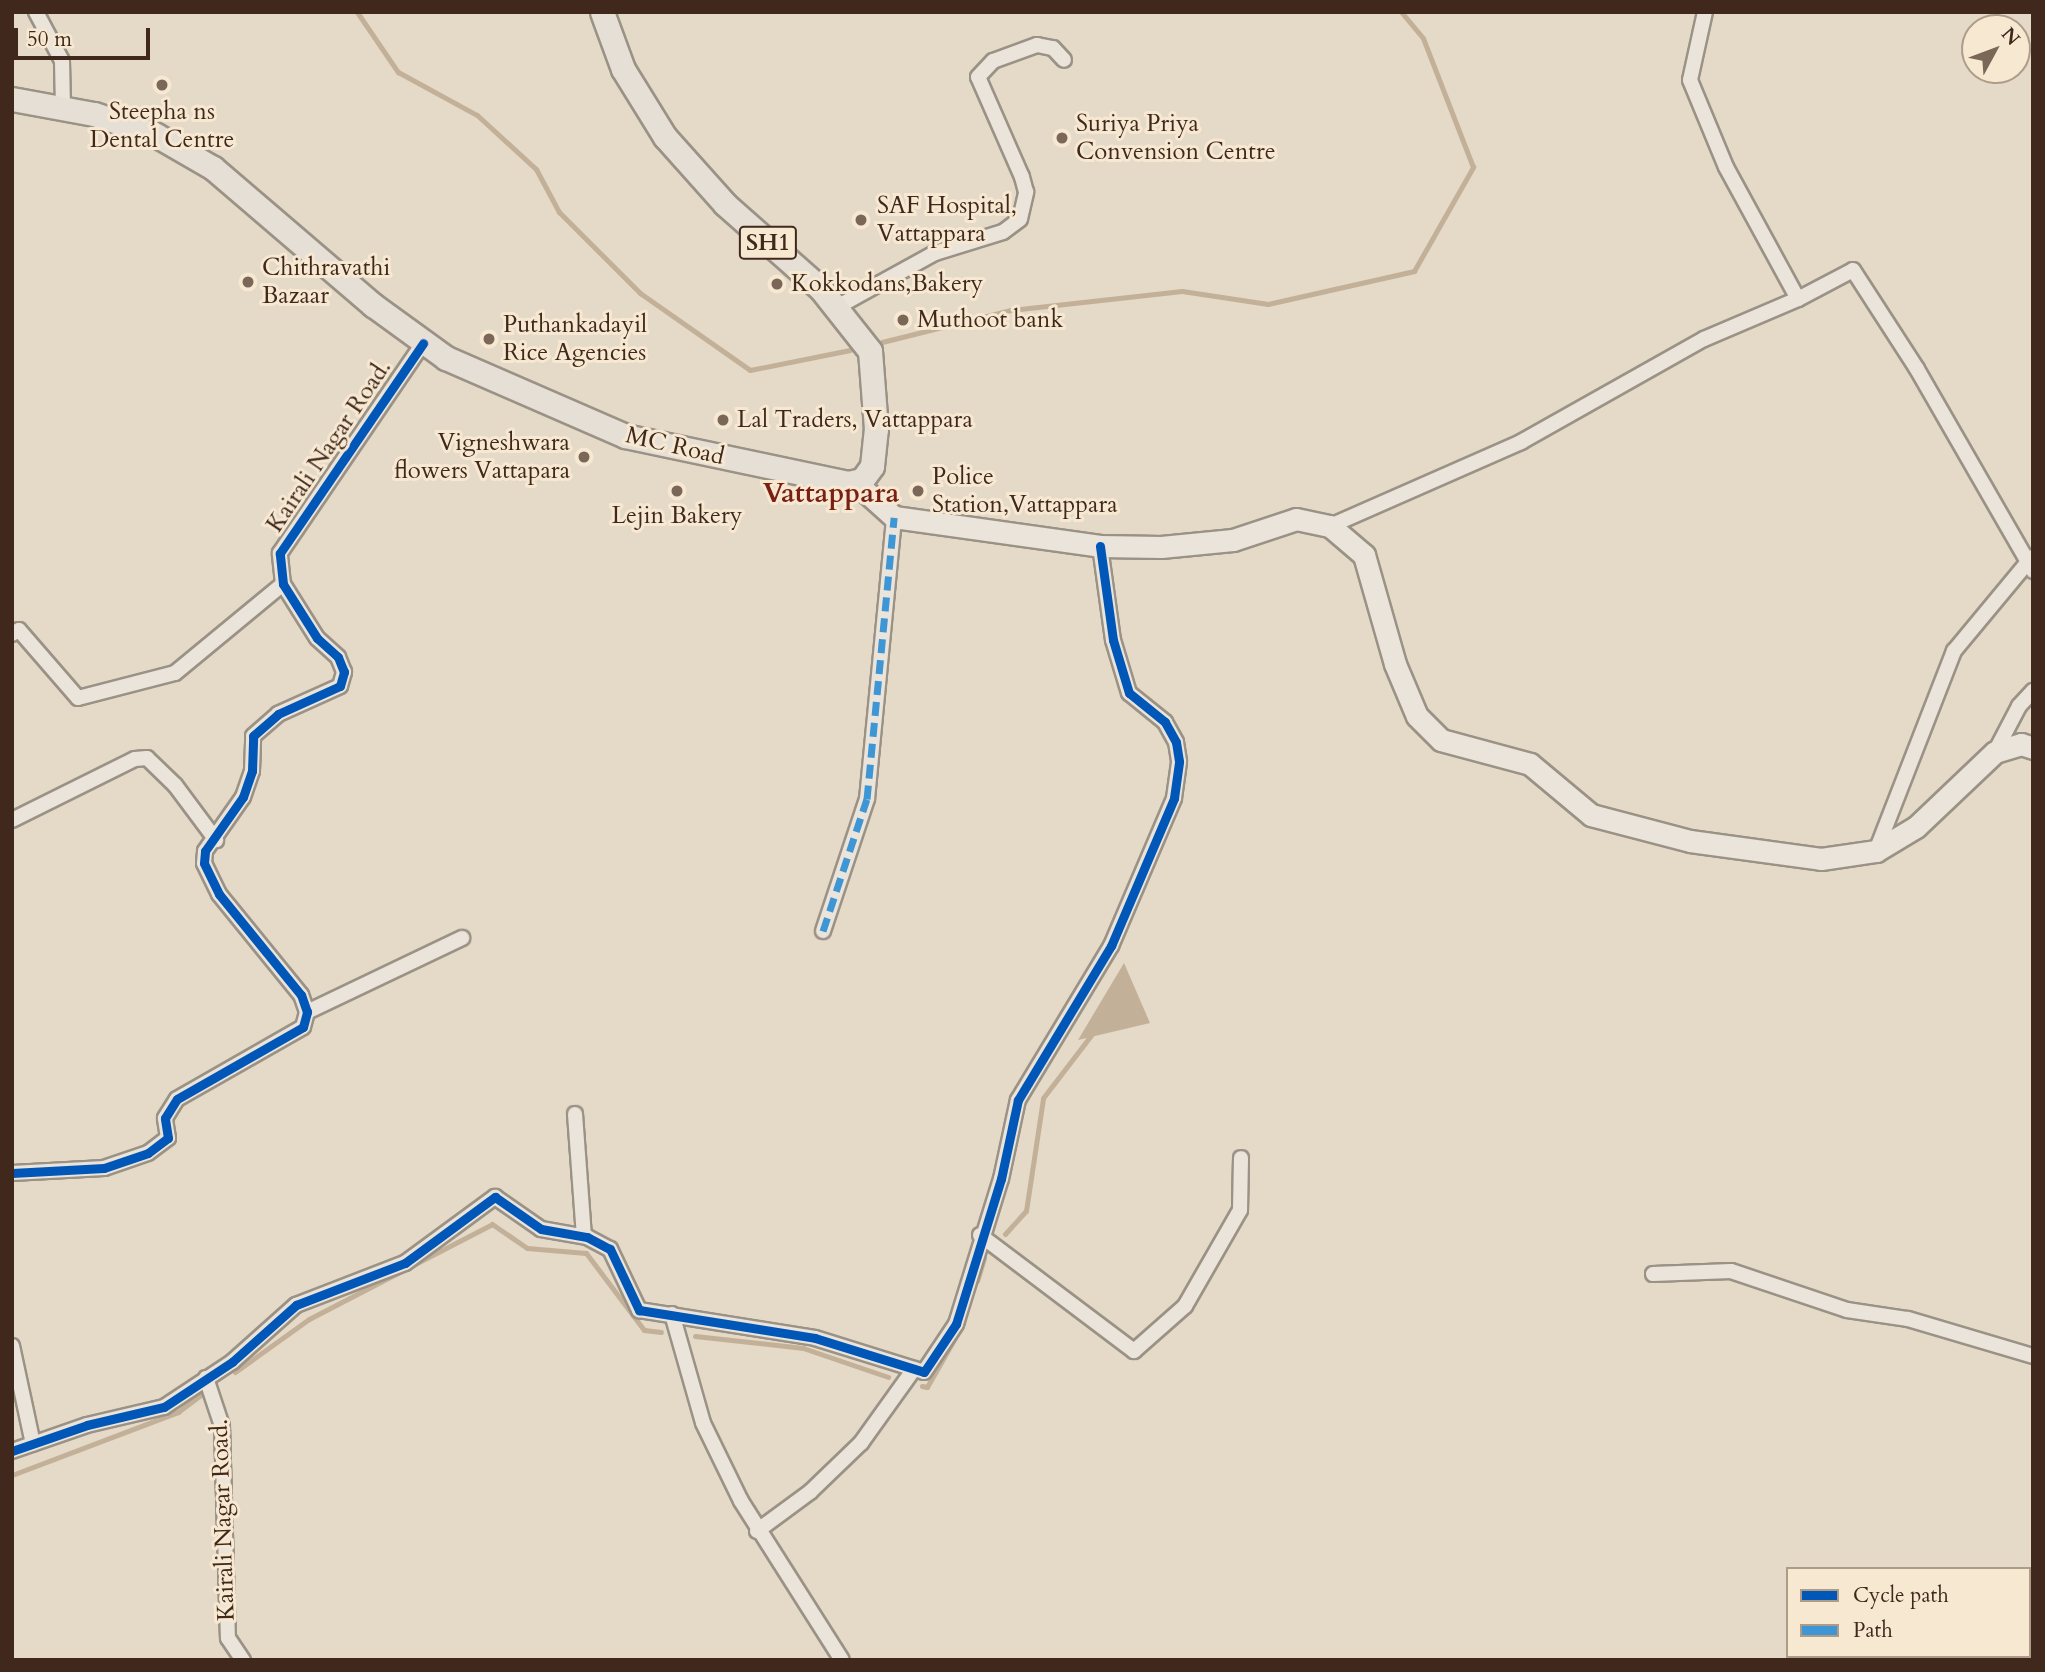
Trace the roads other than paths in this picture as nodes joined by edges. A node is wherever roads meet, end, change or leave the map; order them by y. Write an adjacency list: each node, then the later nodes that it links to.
1 (36, 12): 6 (street)
2 (602, 12): 8 (main road, SH1)
3 (1705, 12): 7 (street)
4 (1064, 60): 8 (street)
5 (12, 99): 6 (main road, MC Road)
6 (63, 108): 9 (main road, MC Road)
7 (1798, 299): 12 (street); 14 (street)
8 (837, 307): 10 (main road, SH1)
9 (423, 342): 10 (main road, MC Road); 15 (street, Kairali Nagar Road.)
10 (855, 482): 11 (main road)
11 (894, 517): 13 (main road); 23 (street)
12 (1330, 526): 13 (main road); 22 (main road)
13 (1100, 546): 29 (street)
14 (2031, 564): 22 (street)
15 (283, 584): 16 (street); 21 (street)
16 (12, 634)
17 (2033, 691): 19 (street)
18 (2033, 748): 19 (main road)
19 (1995, 752): 22 (main road)
20 (12, 820): 21 (street)
21 (216, 840): 25 (street)
22 (1876, 851)
23 (823, 930)
24 (462, 938): 25 (street)
25 (307, 1012): 28 (street)
26 (575, 1114): 30 (street)
27 (1241, 1158): 29 (street)
28 (12, 1173)
29 (980, 1235): 35 (street)
30 (584, 1236): 32 (street); 36 (street)
31 (1653, 1275): 34 (street)
32 (673, 1314): 35 (street); 39 (street)
33 (12, 1346): 37 (street)
34 (2033, 1356)
35 (914, 1369): 39 (street)
36 (206, 1378): 37 (street); 40 (street, Kairali Nagar Road.)
37 (33, 1444): 38 (street)
38 (12, 1451)
39 (757, 1531): 41 (street)
40 (243, 1660)
41 (842, 1660)

